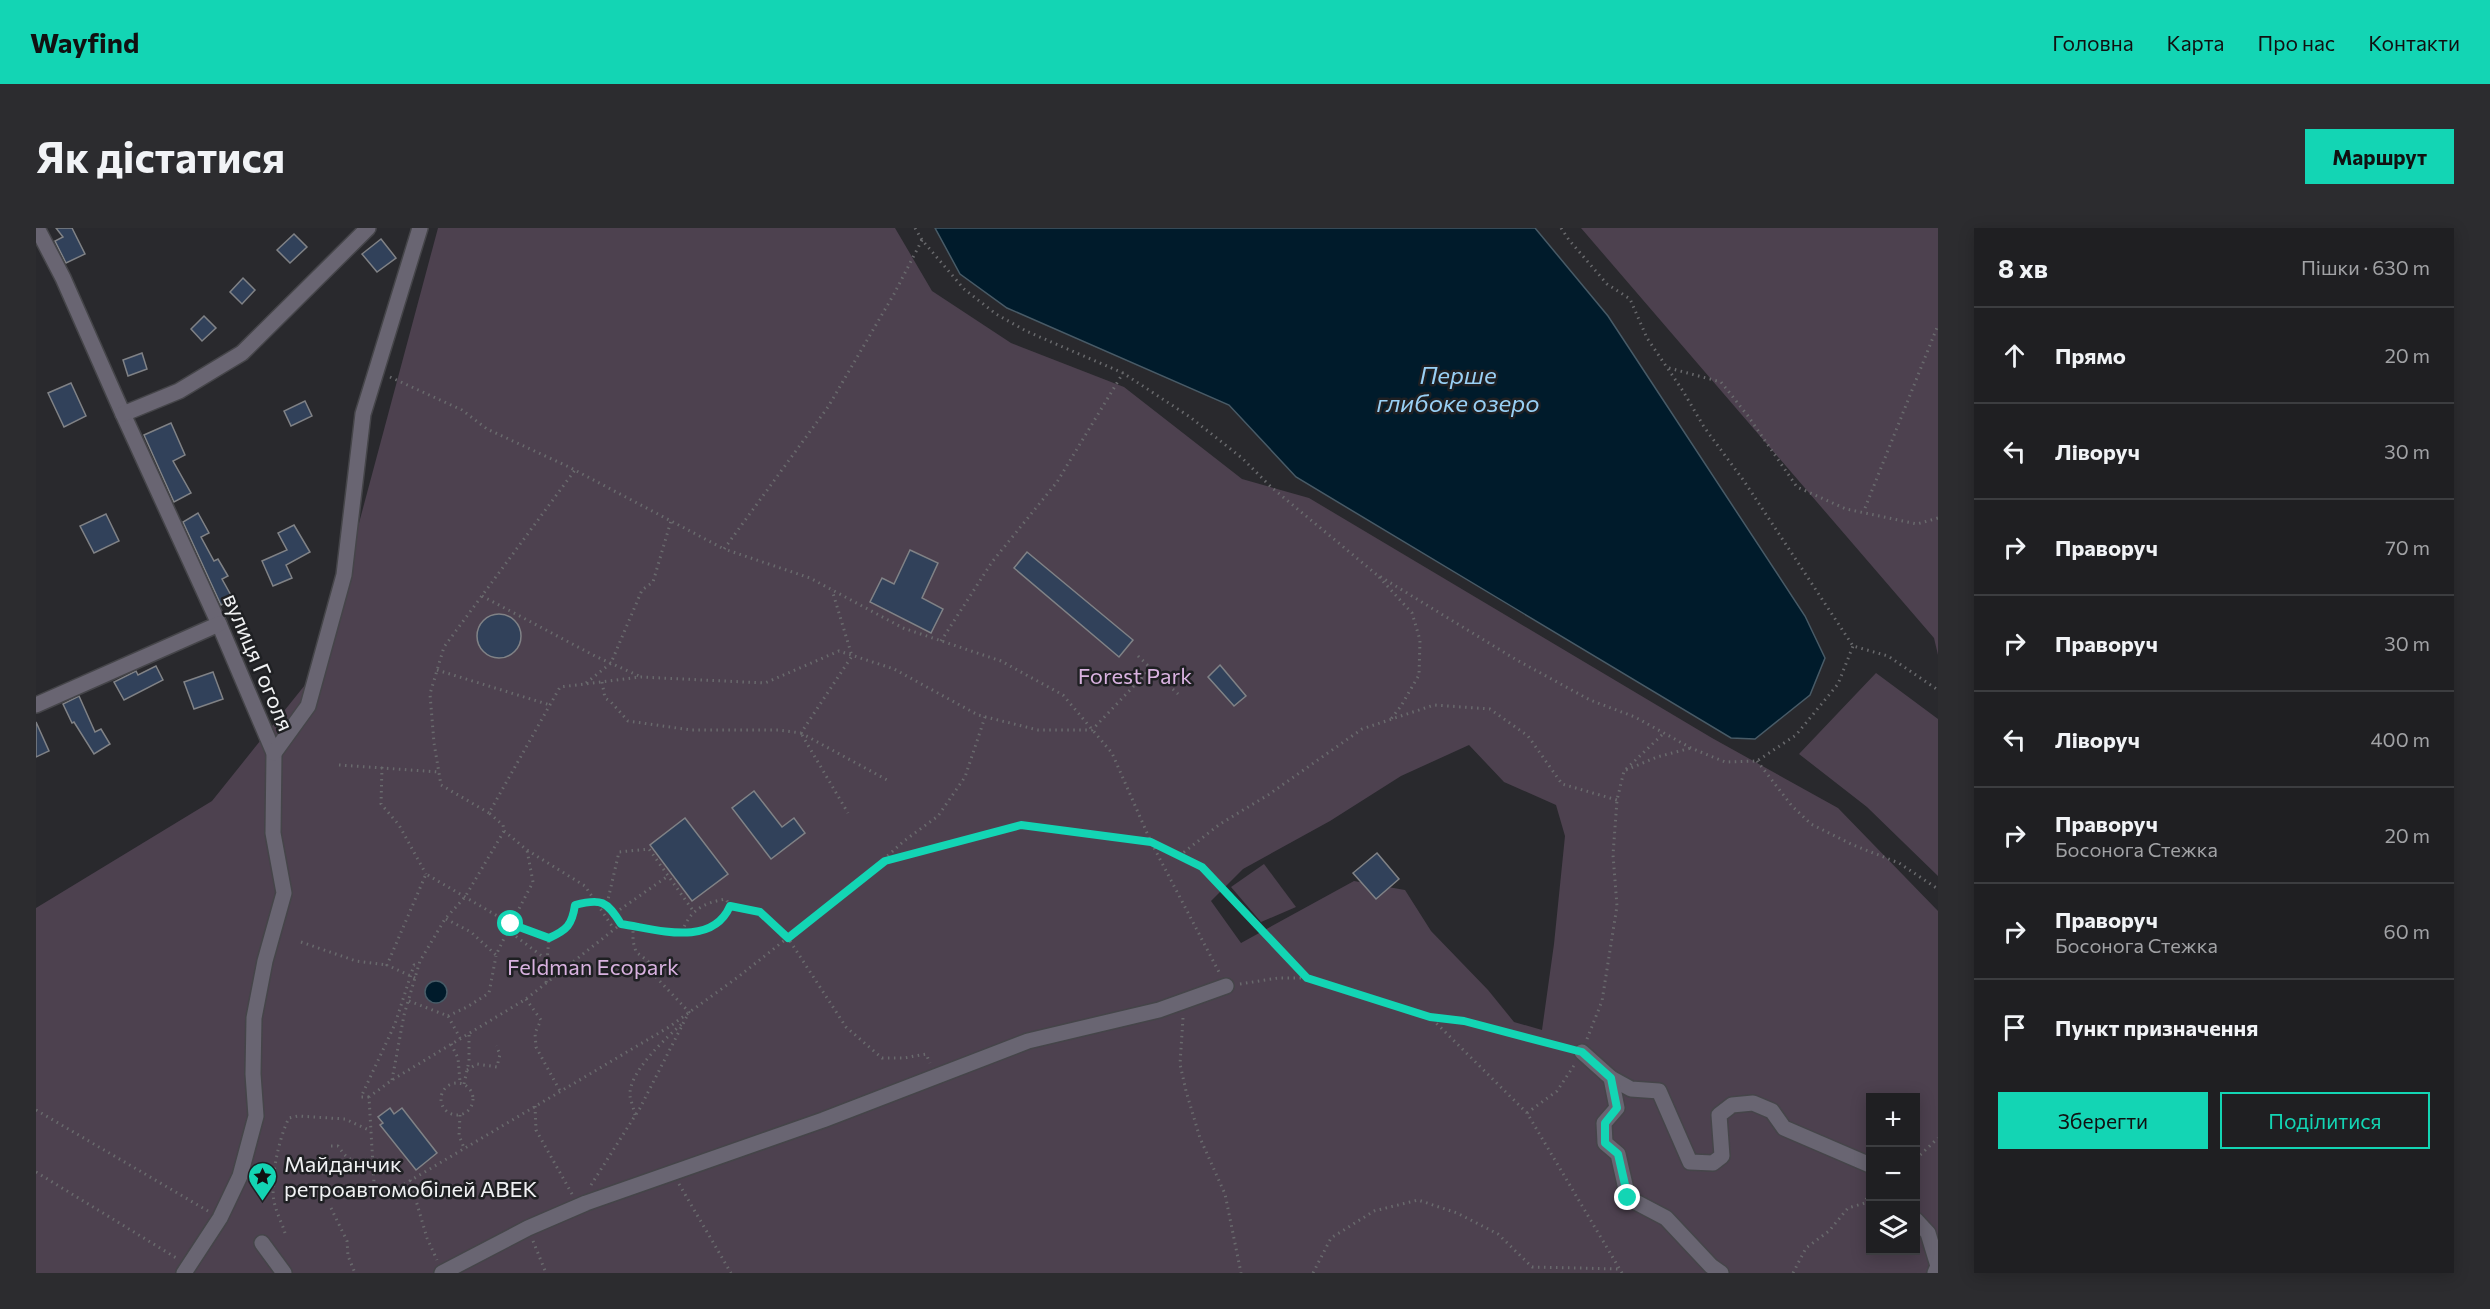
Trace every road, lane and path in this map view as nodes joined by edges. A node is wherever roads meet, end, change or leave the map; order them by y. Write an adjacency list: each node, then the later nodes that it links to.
1 (37, 228): 11 (street, вулиця Гоголя)
2 (368, 228): 11 (street)
3 (420, 228): 9 (street)
4 (915, 228): 6 (path)
5 (1561, 228): 8 (path)
6 (922, 240): 10 (path); 16 (path)
7 (1938, 325): 13 (path)
8 (1667, 368): 14 (path); 22 (path)
9 (378, 371): 12 (path); 41 (street)
10 (1123, 373): 17 (path); 21 (path)
11 (123, 414): 20 (street, вулиця Гоголя)
12 (575, 470): 15 (path); 19 (path)
13 (1865, 508)
14 (1938, 518)
15 (670, 521): 16 (path); 25 (path)
16 (724, 549): 18 (path)
17 (1376, 574): 36 (path); 39 (path)
18 (832, 590): 21 (path); 23 (path)
19 (482, 596): 25 (path); 27 (path)
20 (219, 624): 33 (street); 41 (street, вулиця Гоголя)
21 (941, 642): 37 (path)
22 (1853, 646): 31 (path); 42 (path)
23 (852, 656): 28 (path); 35 (path); 38 (path)
24 (1138, 656): 26 (path)
25 (611, 663): 28 (path); 30 (path)
26 (1151, 668): 32 (path); 37 (path)
27 (437, 670): 34 (path); 46 (path)
28 (641, 677): 29 (path)
29 (602, 682): 30 (path); 38 (path)
30 (585, 684): 34 (path)
31 (1938, 690)
32 (1178, 694)
33 (36, 705)
34 (550, 705): 49 (path)
35 (985, 717): 37 (path); 56 (path)
36 (1390, 720): 48 (path); 54 (path)
37 (1092, 730): 52 (path)
38 (801, 733): 47 (path); 50 (path)
39 (1664, 733): 40 (path); 45 (path)
40 (1691, 748): 42 (path); 45 (path)
41 (274, 753): 122 (street, вулиця Гоголя)
42 (1757, 761): 58 (path)
43 (339, 765): 44 (path)
44 (382, 767): 46 (path); 55 (path)
45 (1624, 771): 48 (path)
46 (439, 772): 49 (path)
47 (889, 782)
48 (1617, 800): 96 (path)
49 (489, 813): 51 (path)
50 (848, 813)
51 (504, 831): 53 (path); 59 (path)
52 (1151, 842): 54 (path); 56 (path); 81 (path)
53 (527, 850): 60 (path); 66 (path)
54 (1179, 856): 79 (path)
55 (426, 874): 59 (path); 76 (path)
56 (868, 875): 72 (path)
57 (668, 876): 61 (path); 63 (path); 64 (path)
58 (1938, 889)
59 (465, 897): 65 (path); 66 (path)
60 (594, 900): 61 (path); 69 (path); 71 (path)
61 (607, 904): 64 (path)
62 (730, 906): 63 (path); 70 (path); 72 (path)
63 (694, 912): 70 (path)
64 (615, 913): 67 (path)
65 (445, 919): 74 (path); 78 (path)
66 (511, 924): 71 (path); 74 (path); 75 (path)
67 (621, 924): 68 (path); 69 (path)
68 (633, 925): 70 (path); 86 (path)
69 (614, 929): 77 (path)
70 (682, 932)
71 (549, 938): 75 (path)
72 (788, 938): 86 (path); 98 (path)
73 (301, 942): 76 (path)
74 (496, 955): 87 (path)
75 (546, 960): 77 (path); 80 (path)
76 (387, 965): 78 (path)
77 (564, 968): 80 (path)
78 (413, 977): 82 (path); 84 (path)
79 (1307, 978): 81 (path); 88 (path)
80 (546, 983): 83 (path)
81 (1226, 986): 85 (street)
82 (404, 999): 84 (path); 90 (path)
83 (526, 999): 92 (path); 102 (path)
84 (409, 1000): 87 (path); 91 (path)
85 (1186, 1001): 98 (street); 134 (path)
86 (689, 1012): 89 (path); 102 (path)
87 (448, 1016): 93 (path)
88 (1430, 1017): 96 (path); 106 (path)
89 (684, 1022): 107 (path); 107 (path)
90 (393, 1029): 91 (path); 103 (path)
91 (401, 1031): 100 (path)
92 (469, 1033): 93 (path); 97 (path)
93 (460, 1038): 94 (path)
94 (451, 1044): 100 (path); 101 (path)
95 (496, 1046): 97 (path)
96 (1582, 1052): 99 (street); 106 (path)
97 (467, 1070): 101 (path)
98 (935, 1077): 117 (street)
99 (1611, 1078): 115 (street); 136 (street)
100 (392, 1080): 103 (path)
101 (462, 1084): 108 (path); 108 (path)
102 (560, 1091): 104 (path)
103 (369, 1096): 109 (path)
104 (535, 1106): 112 (path); 120 (path)
105 (36, 1110): 122 (path)
106 (1527, 1113): 128 (path)
107 (635, 1114): 120 (path)
108 (460, 1116): 112 (path)
109 (371, 1131): 114 (path); 125 (path)
110 (1938, 1138): 113 (path)
111 (331, 1146): 114 (path)
112 (464, 1149): 118 (path)
113 (1920, 1155)
114 (373, 1160): 118 (path)
115 (1866, 1163)
116 (36, 1172): 127 (path)
117 (673, 1173): 120 (street); 133 (path)
118 (410, 1180): 131 (path)
119 (1866, 1200): 137 (path)
120 (579, 1206): 124 (street)
121 (331, 1208): 130 (path)
122 (220, 1218): 127 (street, вулиця Гоголя)
123 (1920, 1224): 138 (street)
124 (528, 1228): 131 (street); 132 (path)
125 (285, 1233)
126 (262, 1243): 129 (street)
127 (187, 1270)
128 (1621, 1271): 135 (path)
129 (284, 1273)
130 (355, 1273)
131 (443, 1273)
132 (546, 1273)
133 (731, 1273)
134 (1241, 1273)
135 (1313, 1273)
136 (1721, 1273)
137 (1793, 1273)
138 (1935, 1273)

